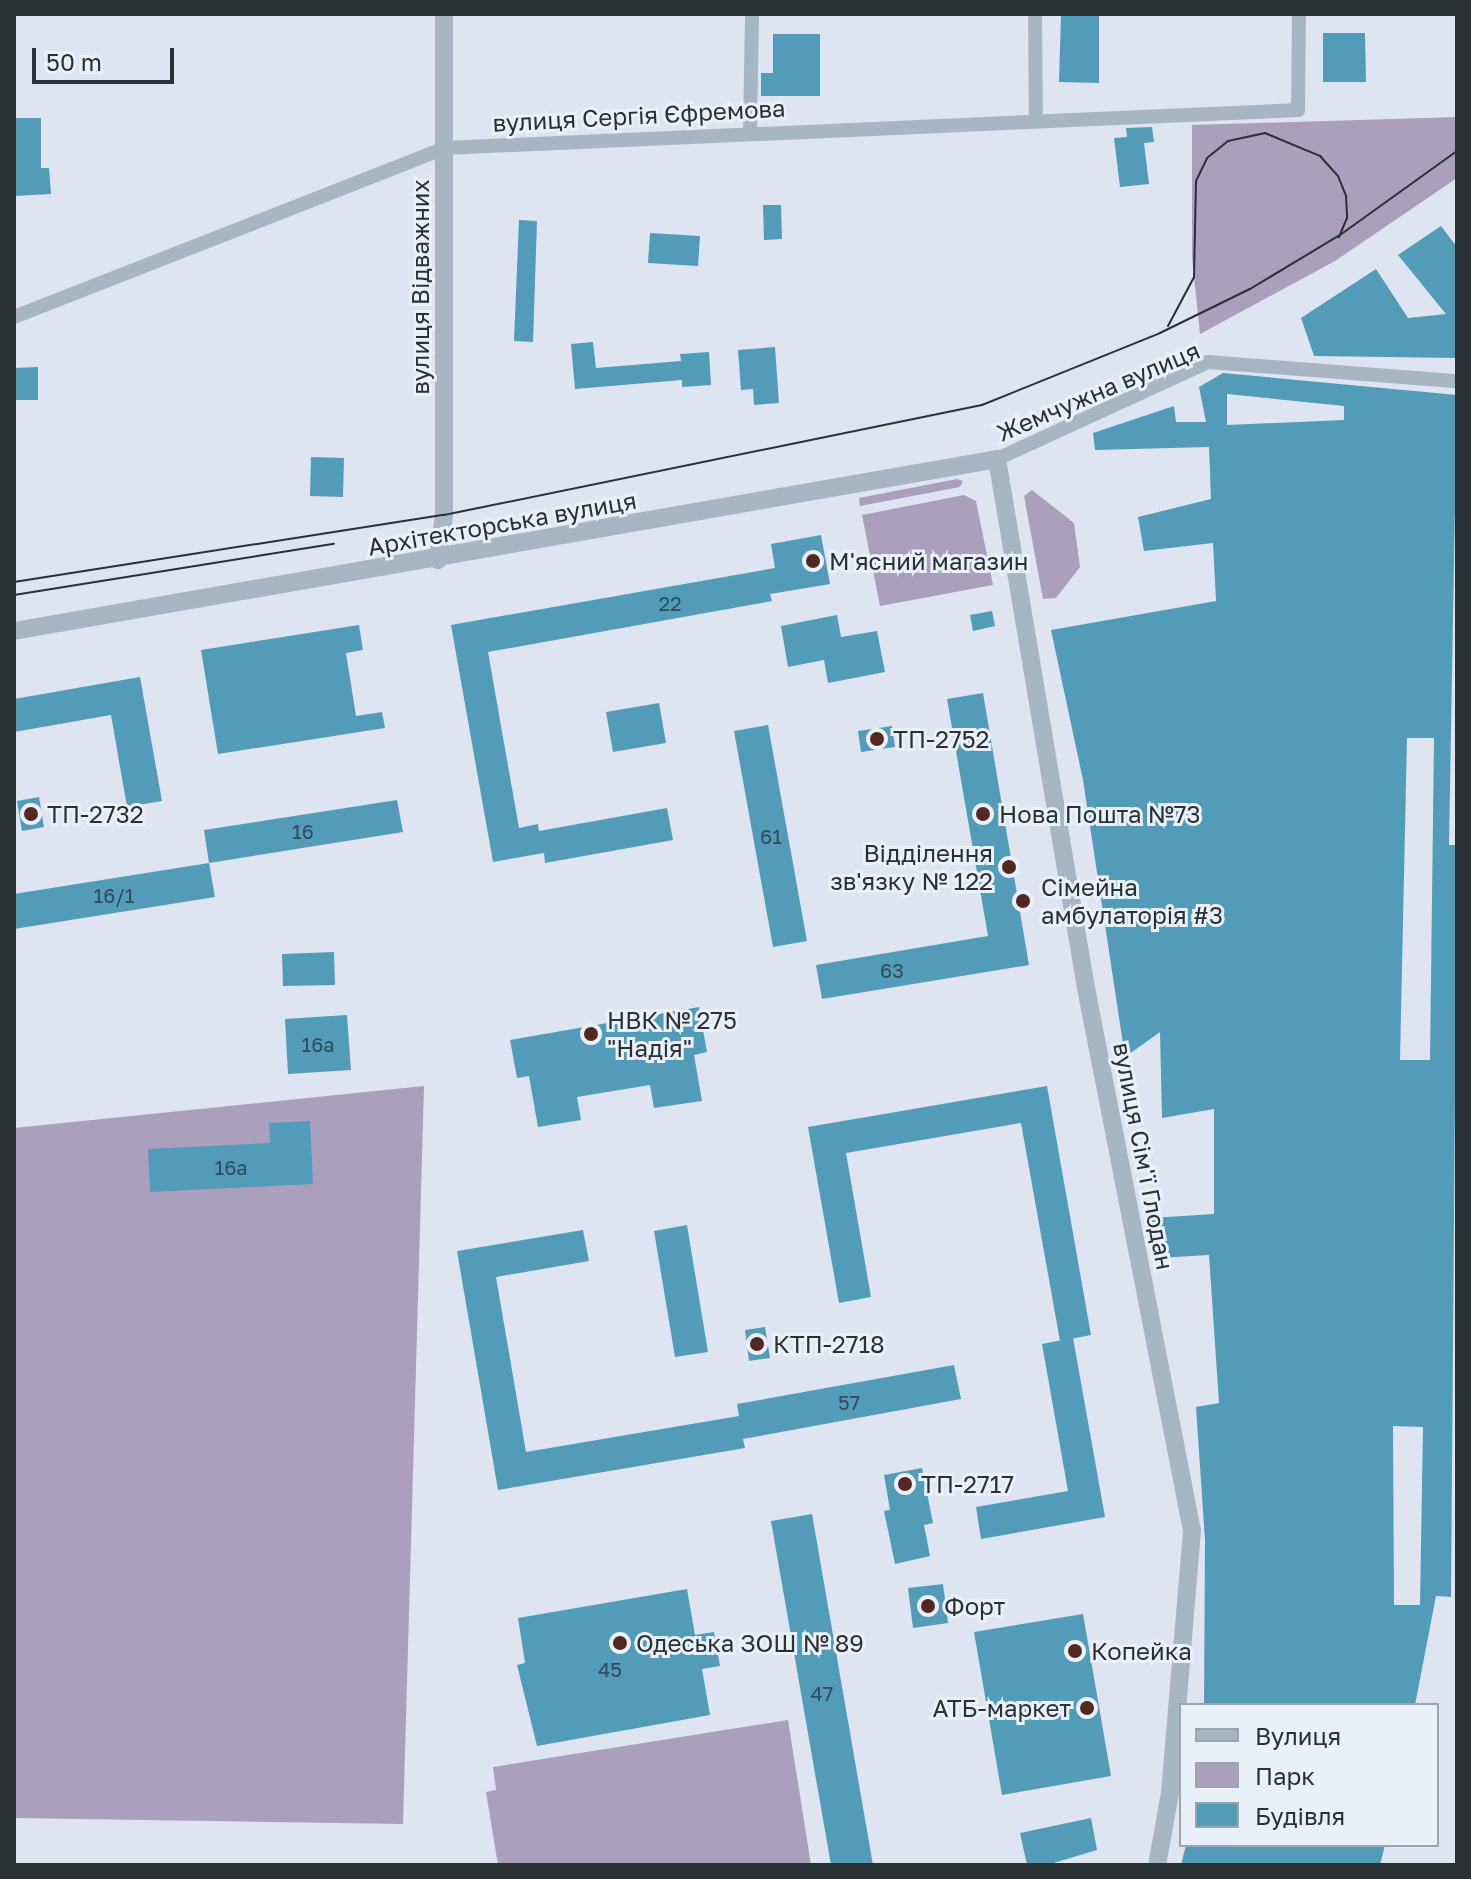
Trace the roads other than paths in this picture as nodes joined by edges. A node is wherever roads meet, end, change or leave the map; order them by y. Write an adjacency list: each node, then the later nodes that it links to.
1 (444, 14): 7 (street, вулиця Відважних)
2 (752, 14): 6 (street)
3 (1035, 14): 5 (street)
4 (1299, 14): 5 (street, вулиця Сергія Єфремова)
5 (1036, 120): 6 (street, вулиця Сергія Єфремова)
6 (750, 131): 7 (street, вулиця Сергія Єфремова)
7 (445, 148): 8 (street, вулиця Сергія Єфремова); 11 (street, вулиця Відважних)
8 (14, 317)
9 (1457, 381): 10 (street, Жемчужна вулиця)
10 (997, 459): 11 (street, Архітекторська вулиця); 13 (street, вулиця Сім'ї Глодан)
11 (438, 560): 12 (street, Архітекторська вулиця)
12 (14, 631)
13 (1157, 1865)

